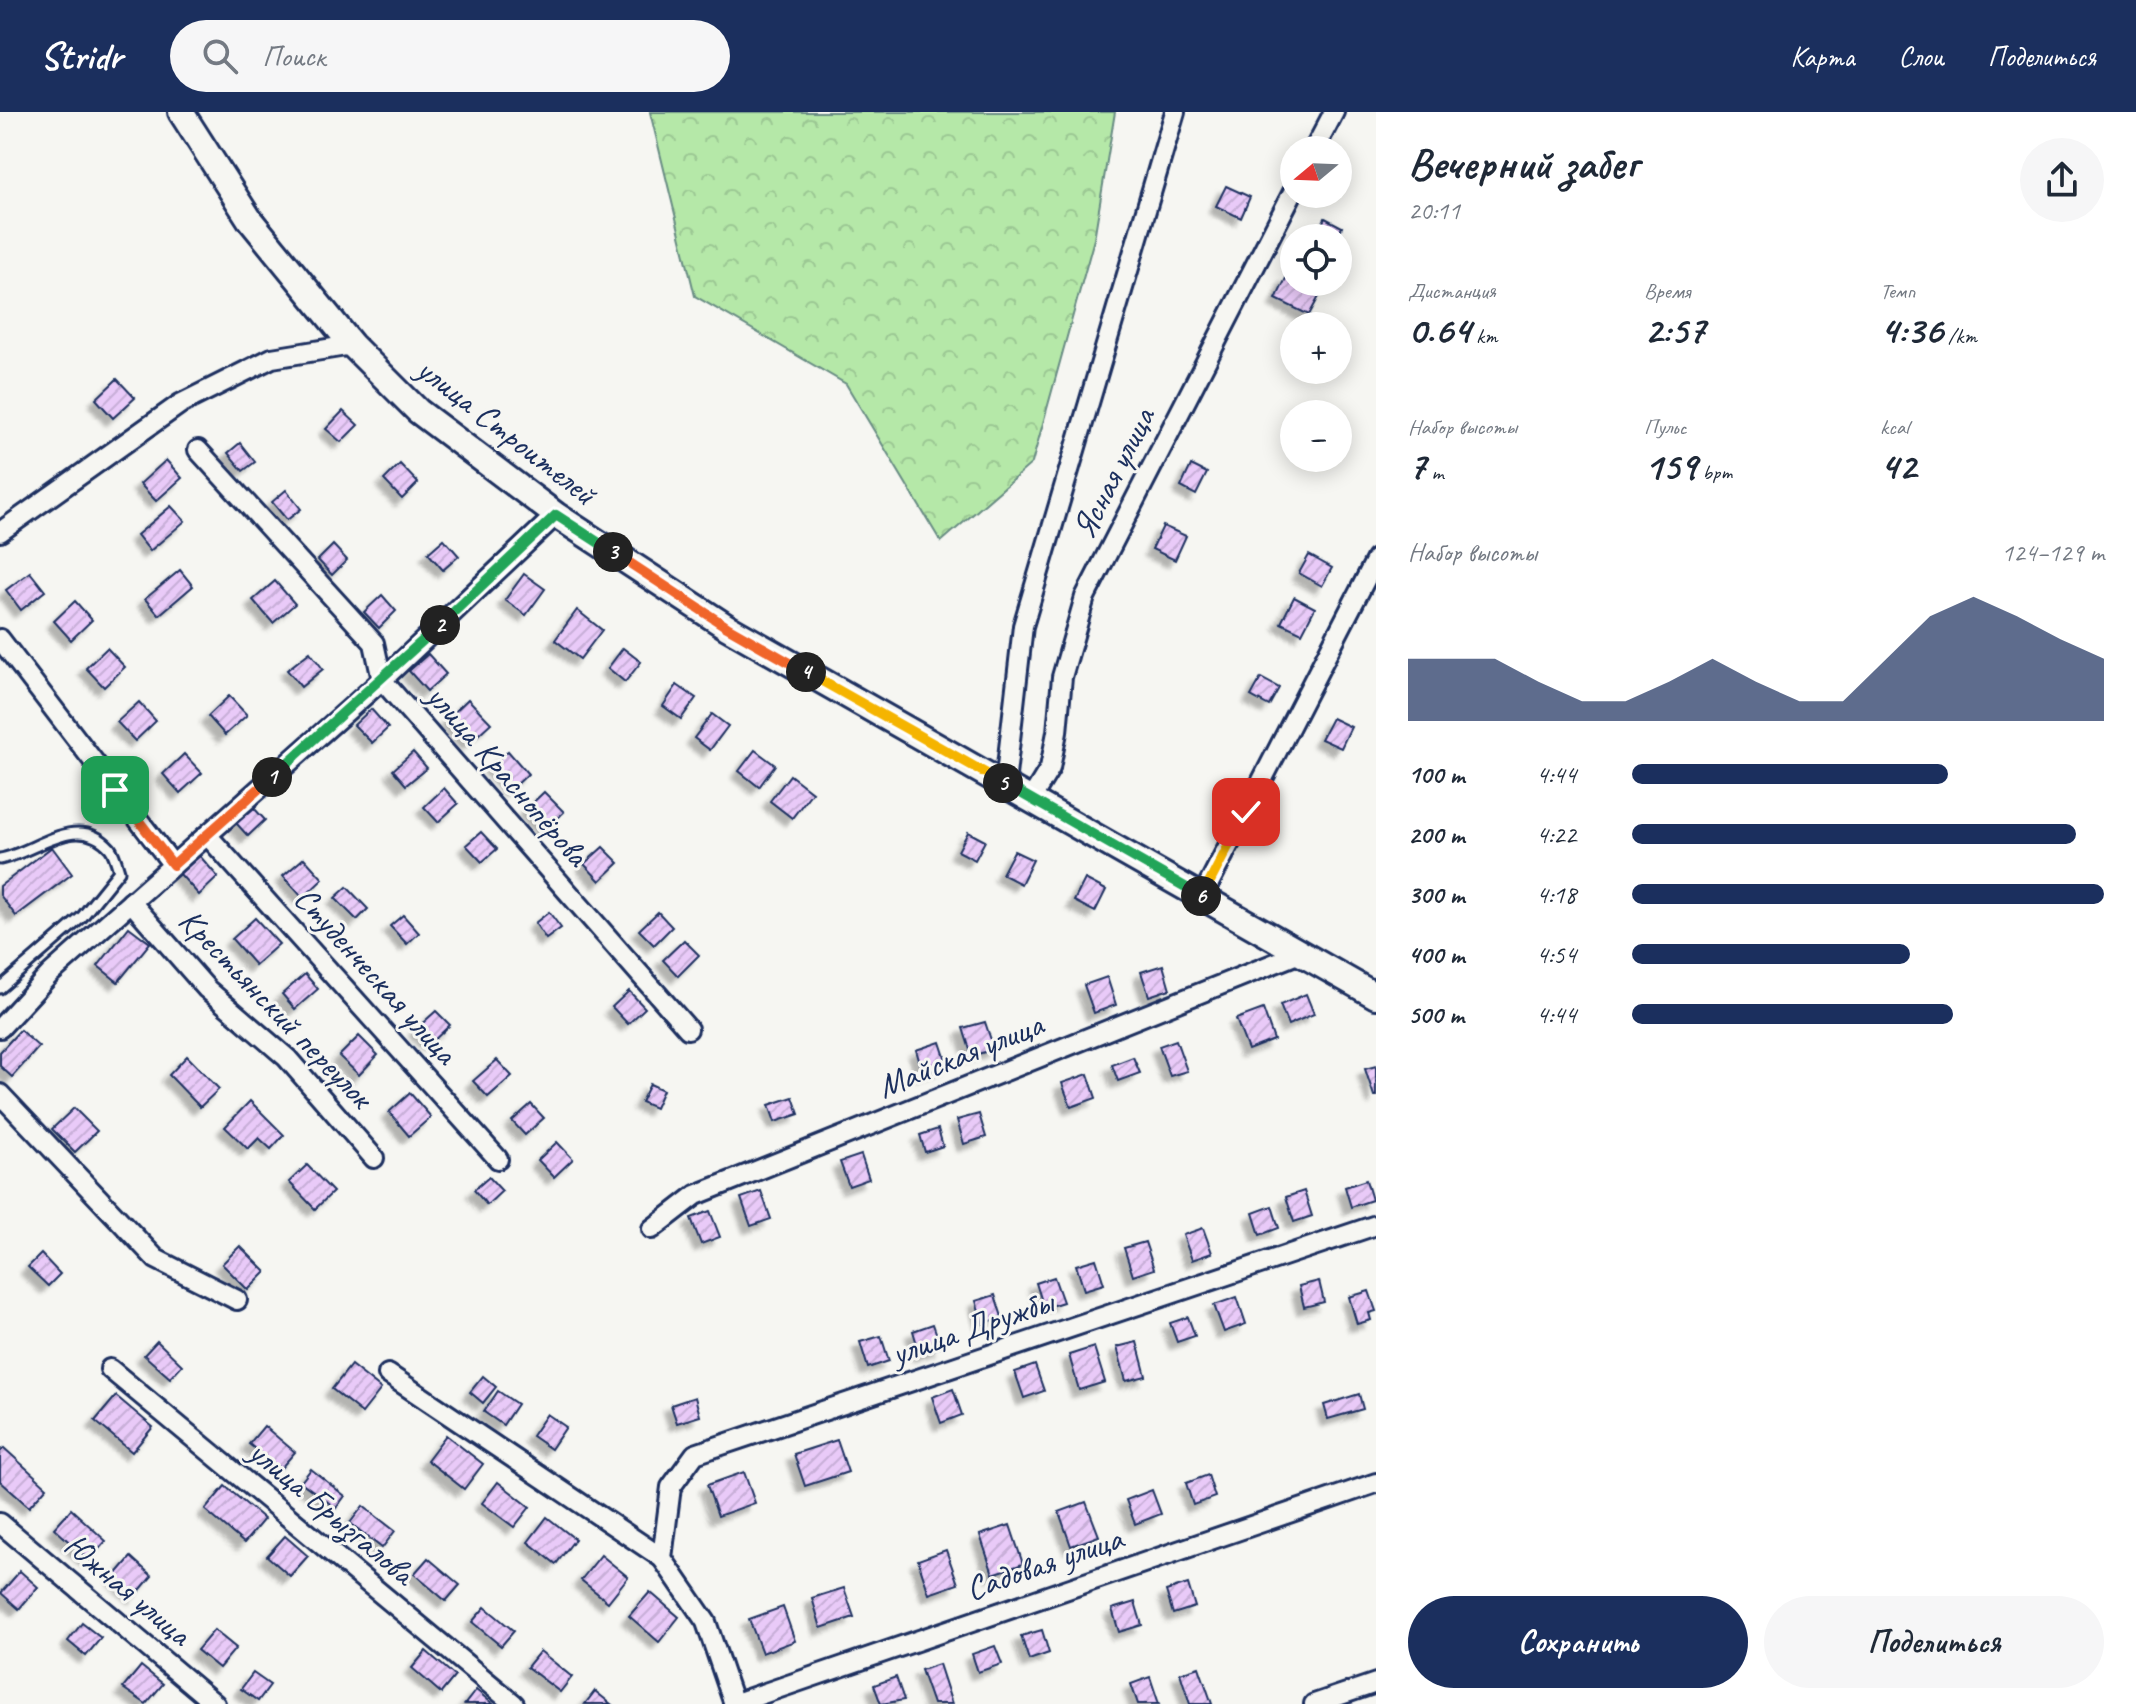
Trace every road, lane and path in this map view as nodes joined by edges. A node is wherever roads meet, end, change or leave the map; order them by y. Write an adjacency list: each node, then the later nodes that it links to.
1 (181, 112): 6 (street, улица Строителей)
2 (1175, 112): 13 (street)
3 (1334, 112): 4 (street)
4 (1321, 136)
5 (1285, 208): 14 (street, Ясная улица)
6 (352, 345): 8 (street, улица Строителей); 9 (street)
7 (198, 450): 12 (street, улица Краснопёрова)
8 (556, 515): 12 (street); 13 (street, улица Строителей)
9 (0, 532)
10 (1376, 559): 18 (street)
11 (0, 639): 17 (street)
12 (382, 680): 15 (street); 24 (street, улица Краснопёрова)
13 (1005, 784): 14 (street, улица Строителей)
14 (1031, 799): 18 (street, улица Строителей)
15 (207, 835): 17 (street); 27 (street, Студенческая улица)
16 (0, 859): 21 (lane)
17 (173, 865): 19 (street)
18 (1202, 897): 20 (street, улица Строителей)
19 (131, 902): 23 (street); 26 (street, Крестьянский переулок)
20 (1300, 953): 22 (street, улица Строителей); 29 (street, Майская улица)
21 (0, 988)
22 (1376, 996)
23 (0, 1028)
24 (688, 1029)
25 (0, 1094): 30 (street)
26 (374, 1158)
27 (498, 1159)
28 (1376, 1225): 35 (street, улица Дружбы)
29 (652, 1229)
30 (237, 1300)
31 (110, 1369): 38 (street, улица Брызгалова)
32 (388, 1374): 35 (street)
33 (1376, 1483): 39 (street, Садовая улица)
34 (0, 1523): 37 (street, Южная улица)
35 (662, 1558): 39 (street)
36 (1376, 1683): 40 (street)
37 (215, 1704)
38 (514, 1704)
39 (734, 1704)
40 (1314, 1704)

